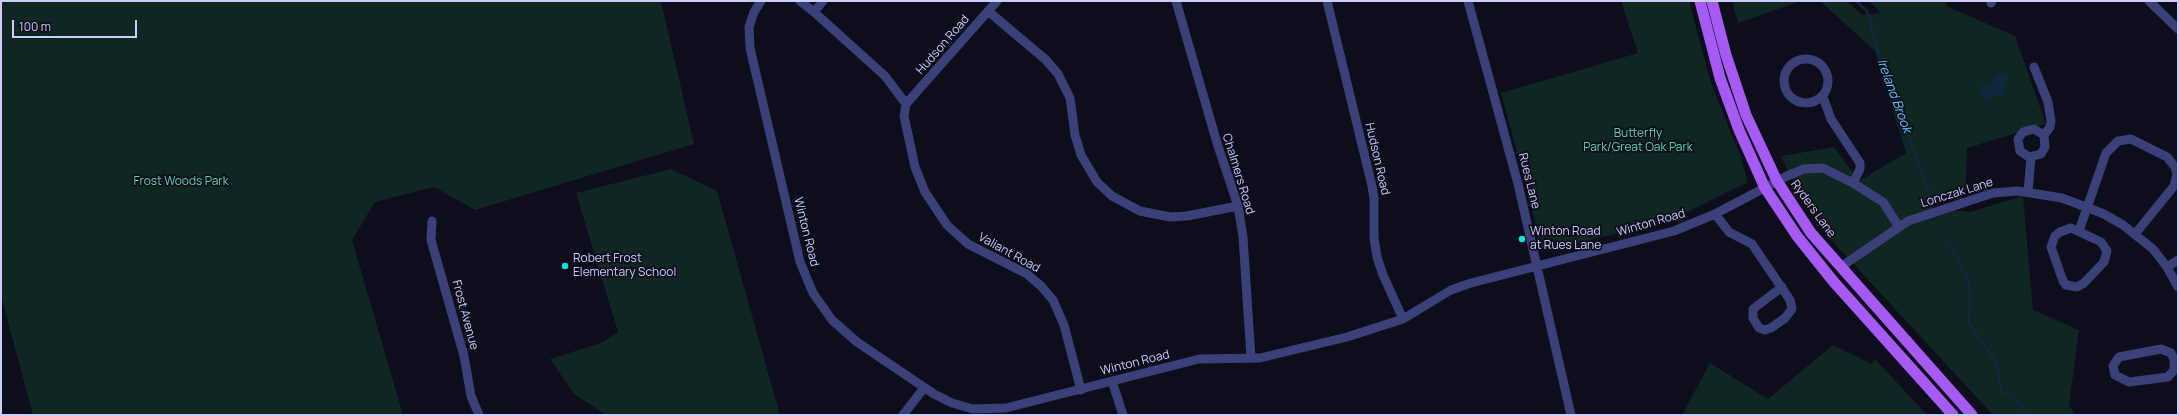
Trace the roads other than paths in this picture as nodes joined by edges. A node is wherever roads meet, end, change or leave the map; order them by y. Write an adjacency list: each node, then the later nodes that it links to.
1 (761, 1): 40 (street, Winton Road)
2 (800, 1): 12 (street)
3 (823, 1): 12 (street)
4 (997, 1): 11 (street, Hudson Road)
5 (1176, 1): 23 (street, Chalmers Road)
6 (1327, 1): 36 (street, Hudson Road)
7 (1468, 1): 32 (street, Rues Lane)
8 (1700, 1): 21 (main road)
9 (1712, 1): 19 (main road, Ryders Lane)
10 (2149, 1): 13 (street)
11 (988, 11): 16 (street, Hudson Road); 23 (street)
12 (814, 12): 16 (street)
13 (2178, 29)
14 (2034, 67): 17 (street)
15 (1823, 97): 15 (street); 20 (street)
16 (906, 104): 41 (street, Valiant Road)
17 (2044, 135): 18 (street); 18 (street)
18 (2031, 157): 22 (street)
19 (1777, 181): 20 (street, Winton Road); 21 (street, Winton Road); 31 (main road, Ryders Lane)
20 (1853, 184): 27 (street, Winton Road)
21 (1765, 188): 25 (street, Winton Road); 46 (main road)
22 (2028, 192): 24 (street, Lonczak Lane); 27 (street, Lonczak Lane)
23 (1238, 206): 37 (street, Chalmers Road)
24 (2088, 207): 28 (street); 29 (street, Lonczak Lane); 29 (street)
25 (1715, 214): 32 (street, Winton Road); 34 (street)
26 (432, 221): 42 (street, Frost Avenue)
27 (1899, 226): 31 (street, Lonczak Lane)
28 (2079, 230): 28 (street)
29 (2134, 234): 33 (street, Lonczak Lane)
30 (2178, 260): 33 (street)
31 (1842, 266): 47 (main road, Ryders Lane)
32 (1538, 267): 36 (street, Winton Road); 45 (street, Rues Lane)
33 (2167, 267): 35 (street, Lonczak Lane)
34 (1782, 288): 34 (street)
35 (2178, 288)
36 (1403, 320): 37 (street, Winton Road)
37 (1251, 358): 39 (street, Winton Road)
38 (2176, 359): 38 (street)
39 (1112, 382): 41 (street, Winton Road); 44 (street)
40 (924, 388): 41 (street, Winton Road); 43 (street)
41 (1081, 390)
42 (479, 415)
43 (903, 415)
44 (1123, 415)
45 (1571, 415)
46 (1953, 415)
47 (1972, 415)

